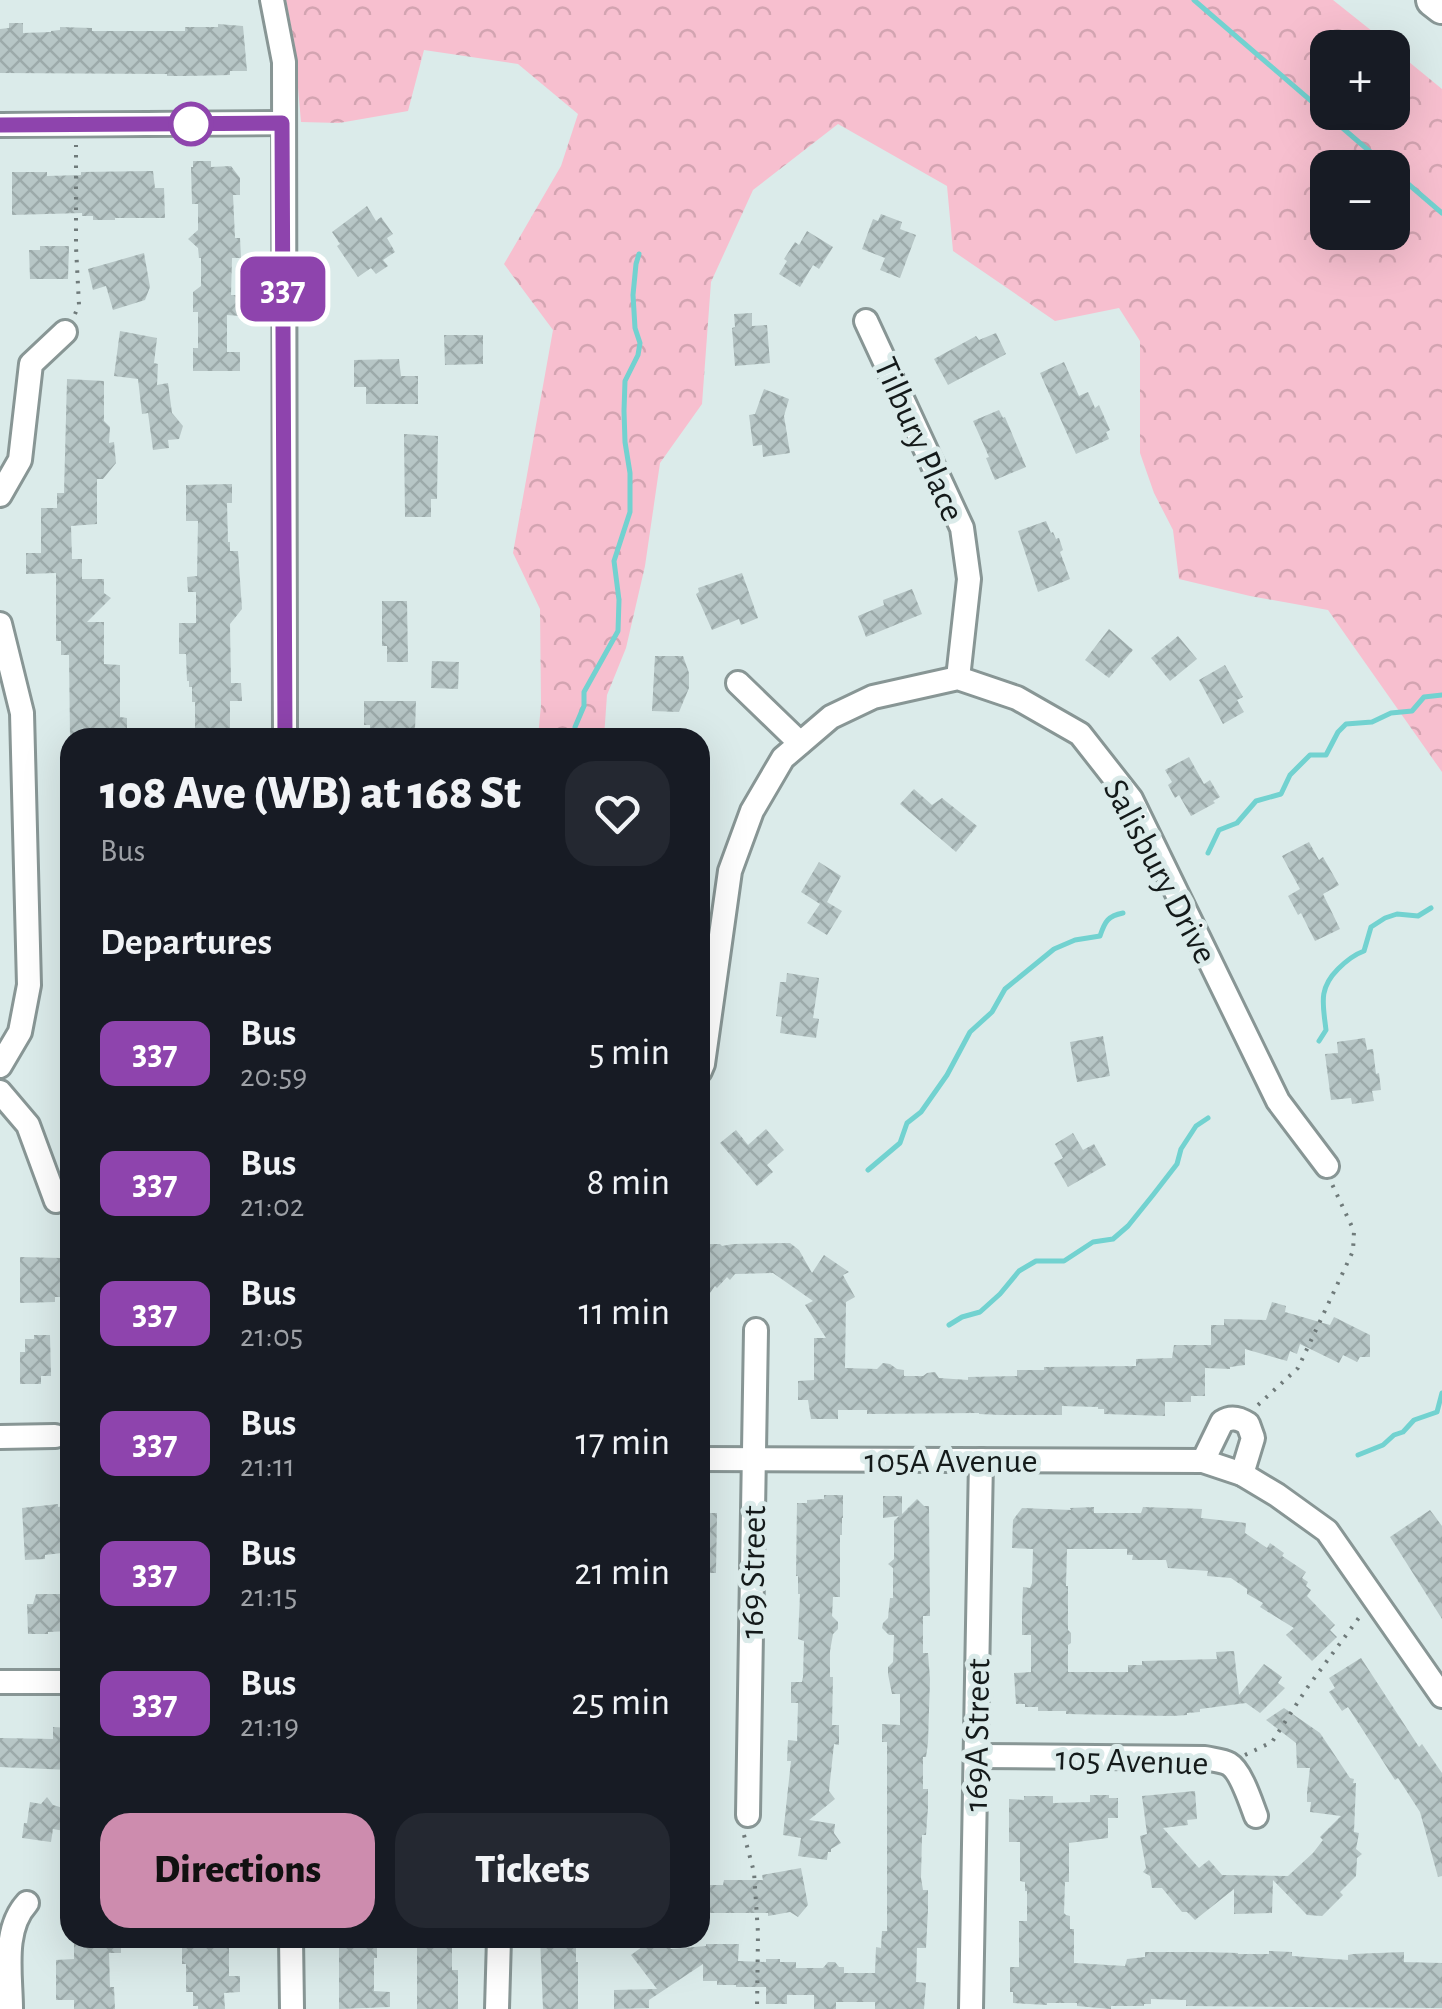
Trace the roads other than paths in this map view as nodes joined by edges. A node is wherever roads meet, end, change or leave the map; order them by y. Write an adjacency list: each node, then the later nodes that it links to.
1 (272, 0): 4 (street)
2 (1433, 0): 3 (highway)
3 (1442, 7)
4 (282, 123): 5 (street); 13 (street)
5 (0, 125)
6 (866, 321): 10 (street, Tilbury Place)
7 (66, 332): 8 (street)
8 (0, 495)
9 (0, 624): 12 (street)
10 (958, 678): 14 (street); 18 (street, Salisbury Drive)
11 (738, 683): 14 (street)
12 (11, 713): 16 (street)
13 (286, 728)
14 (800, 743): 15 (street)
15 (710, 1014)
16 (0, 1066)
17 (0, 1092): 19 (street)
18 (1326, 1166)
19 (56, 1200)
20 (756, 1330): 24 (street, 169 Street)
21 (55, 1436): 22 (street)
22 (0, 1437)
23 (710, 1459): 24 (street, 105A Avenue)
24 (754, 1459): 25 (street, 105A Avenue); 32 (street, 169 Street)
25 (981, 1460): 26 (street, 105A Avenue); 31 (street, 169A Street)
26 (1203, 1461): 27 (street, 105A Avenue); 27 (street)
27 (1242, 1474): 30 (street, 105A Avenue)
28 (0, 1682): 29 (street)
29 (60, 1682)
30 (1442, 1696)
31 (975, 1756): 33 (street, 105 Avenue); 40 (street, 169A Street)
32 (748, 1815)
33 (1256, 1816)
34 (27, 1903): 37 (street)
35 (291, 1948): 38 (street)
36 (498, 1948): 39 (street)
37 (11, 2009)
38 (292, 2009)
39 (497, 2009)
40 (970, 2009)

